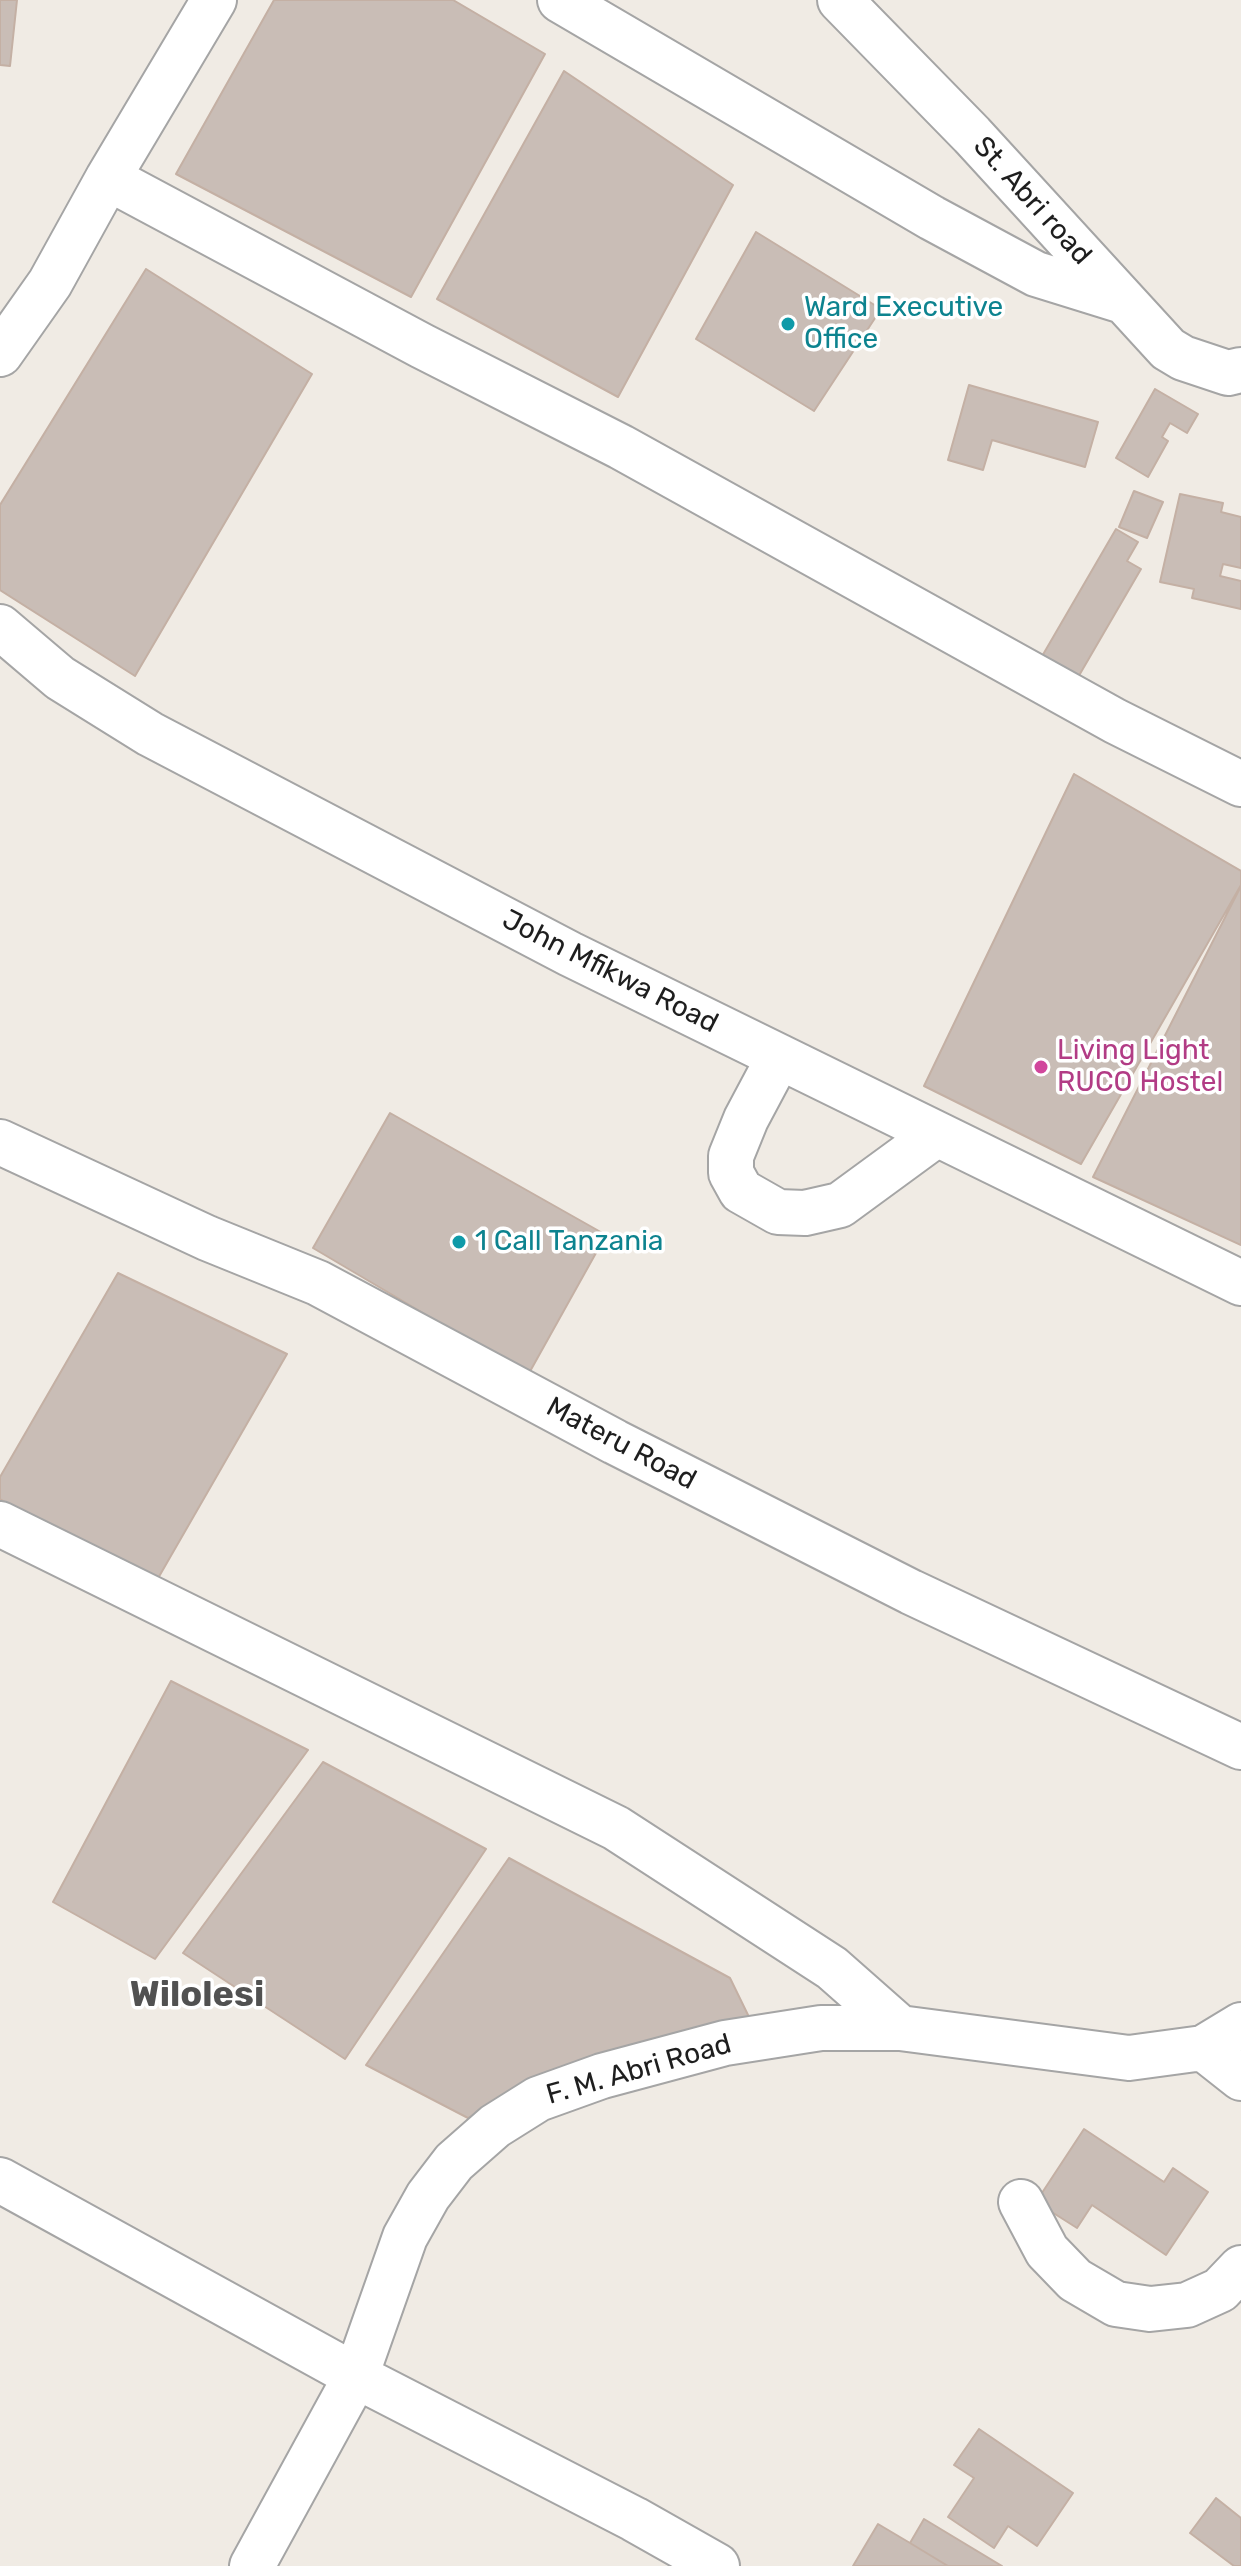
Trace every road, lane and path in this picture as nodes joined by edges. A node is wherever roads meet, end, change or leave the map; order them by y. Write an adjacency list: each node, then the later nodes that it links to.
1 (214, 0): 4 (street)
2 (560, 0): 5 (street)
3 (840, 0): 5 (street, St. Abri road)
4 (108, 178): 6 (street); 9 (street)
5 (1123, 301): 7 (street, St. Abri road)
6 (0, 354)
7 (1241, 370)
8 (0, 627): 10 (street, John Mfikwa Road)
9 (1241, 784)
10 (779, 1057): 11 (street, John Mfikwa Road); 11 (street)
11 (937, 1134): 13 (street, John Mfikwa Road)
12 (0, 1142): 15 (street, Materu Road)
13 (1241, 1283)
14 (0, 1524): 17 (street)
15 (1241, 1747)
16 (1241, 2025): 18 (street, F. M. Abri Road)
17 (900, 2028): 18 (street, F. M. Abri Road); 23 (street, F. M. Abri Road)
18 (1203, 2048): 19 (street)
19 (1241, 2078)
20 (0, 2180): 23 (street)
21 (1021, 2202): 22 (street)
22 (1241, 2268)
23 (356, 2376): 24 (street, F. M. Abri Road); 25 (street)
24 (252, 2566)
25 (717, 2566)

